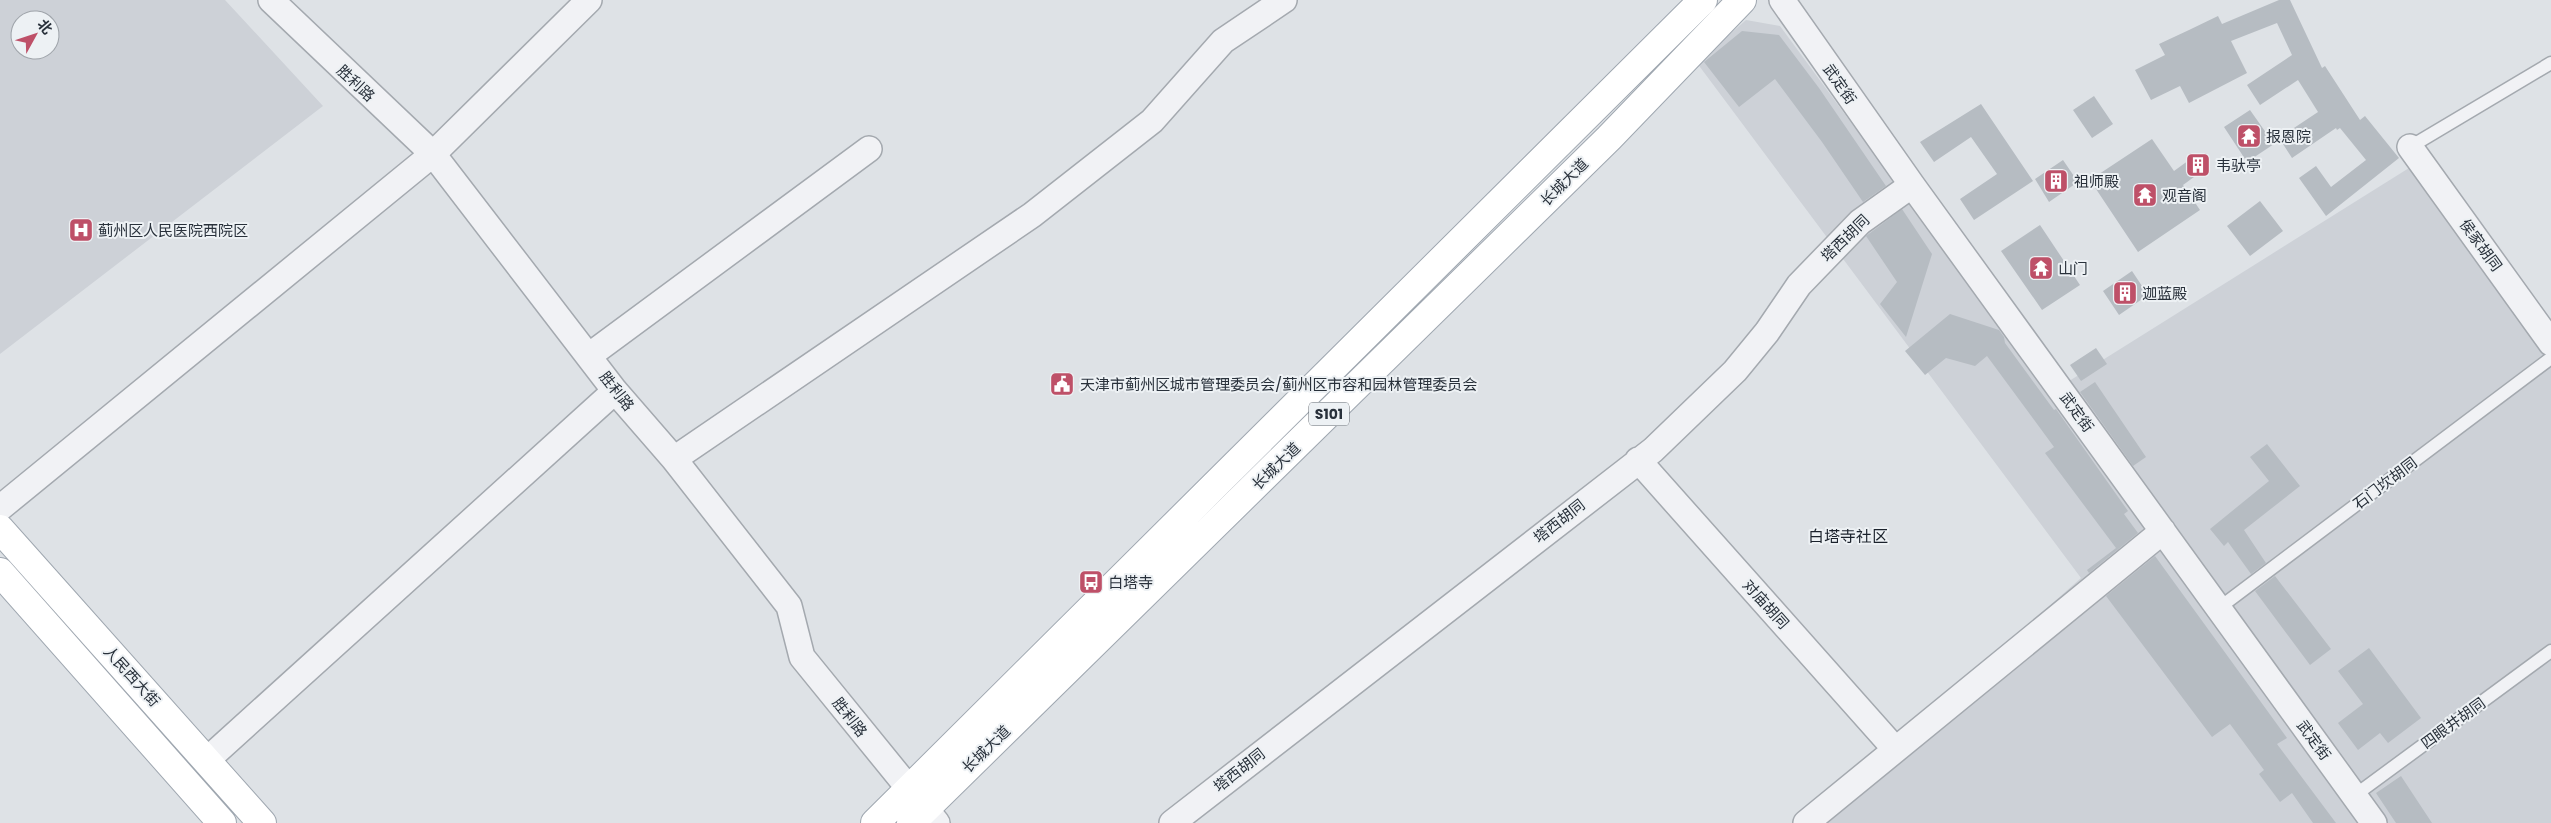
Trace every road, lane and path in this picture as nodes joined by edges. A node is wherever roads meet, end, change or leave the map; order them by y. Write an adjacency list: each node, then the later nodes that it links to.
1 (271, 0): 10 (street, 胜利路)
2 (589, 0): 10 (street)
3 (1284, 0): 15 (street)
4 (1703, 0): 26 (main road, 长城大道 / S101)
5 (1742, 0): 26 (main road, 长城大道 / S101)
6 (1782, 0): 11 (street, 武定街)
7 (2551, 63): 8 (lane)
8 (2410, 147): 13 (street, 侯家胡同)
9 (869, 149): 12 (street)
10 (433, 154): 12 (street, 胜利路); 17 (street)
11 (1912, 185): 16 (street, 塔西胡同); 19 (street, 武定街)
12 (590, 355): 14 (street, 胜利路)
13 (2551, 355): 21 (lane, 石门坎胡同)
14 (615, 391): 15 (street, 胜利路); 24 (street)
15 (674, 459): 26 (street, 胜利路)
16 (1638, 460): 23 (street, 对庙胡同); 30 (street, 塔西胡同)
17 (0, 508)
18 (0, 529): 24 (main road, 人民西大街)
19 (2163, 531): 21 (street, 武定街); 23 (street)
20 (0, 572): 27 (main road, 人民西大街)
21 (2219, 608): 25 (street, 武定街)
22 (2551, 651): 25 (lane, 四眼井胡同)
23 (1895, 749): 31 (street)
24 (207, 760): 28 (main road, 人民西大街)
25 (2354, 796): 32 (street, 武定街)
26 (920, 811): 29 (main road, 长城大道 / S101)
27 (222, 823)
28 (262, 823)
29 (874, 823)
30 (1172, 823)
31 (1806, 823)
32 (2374, 823)

